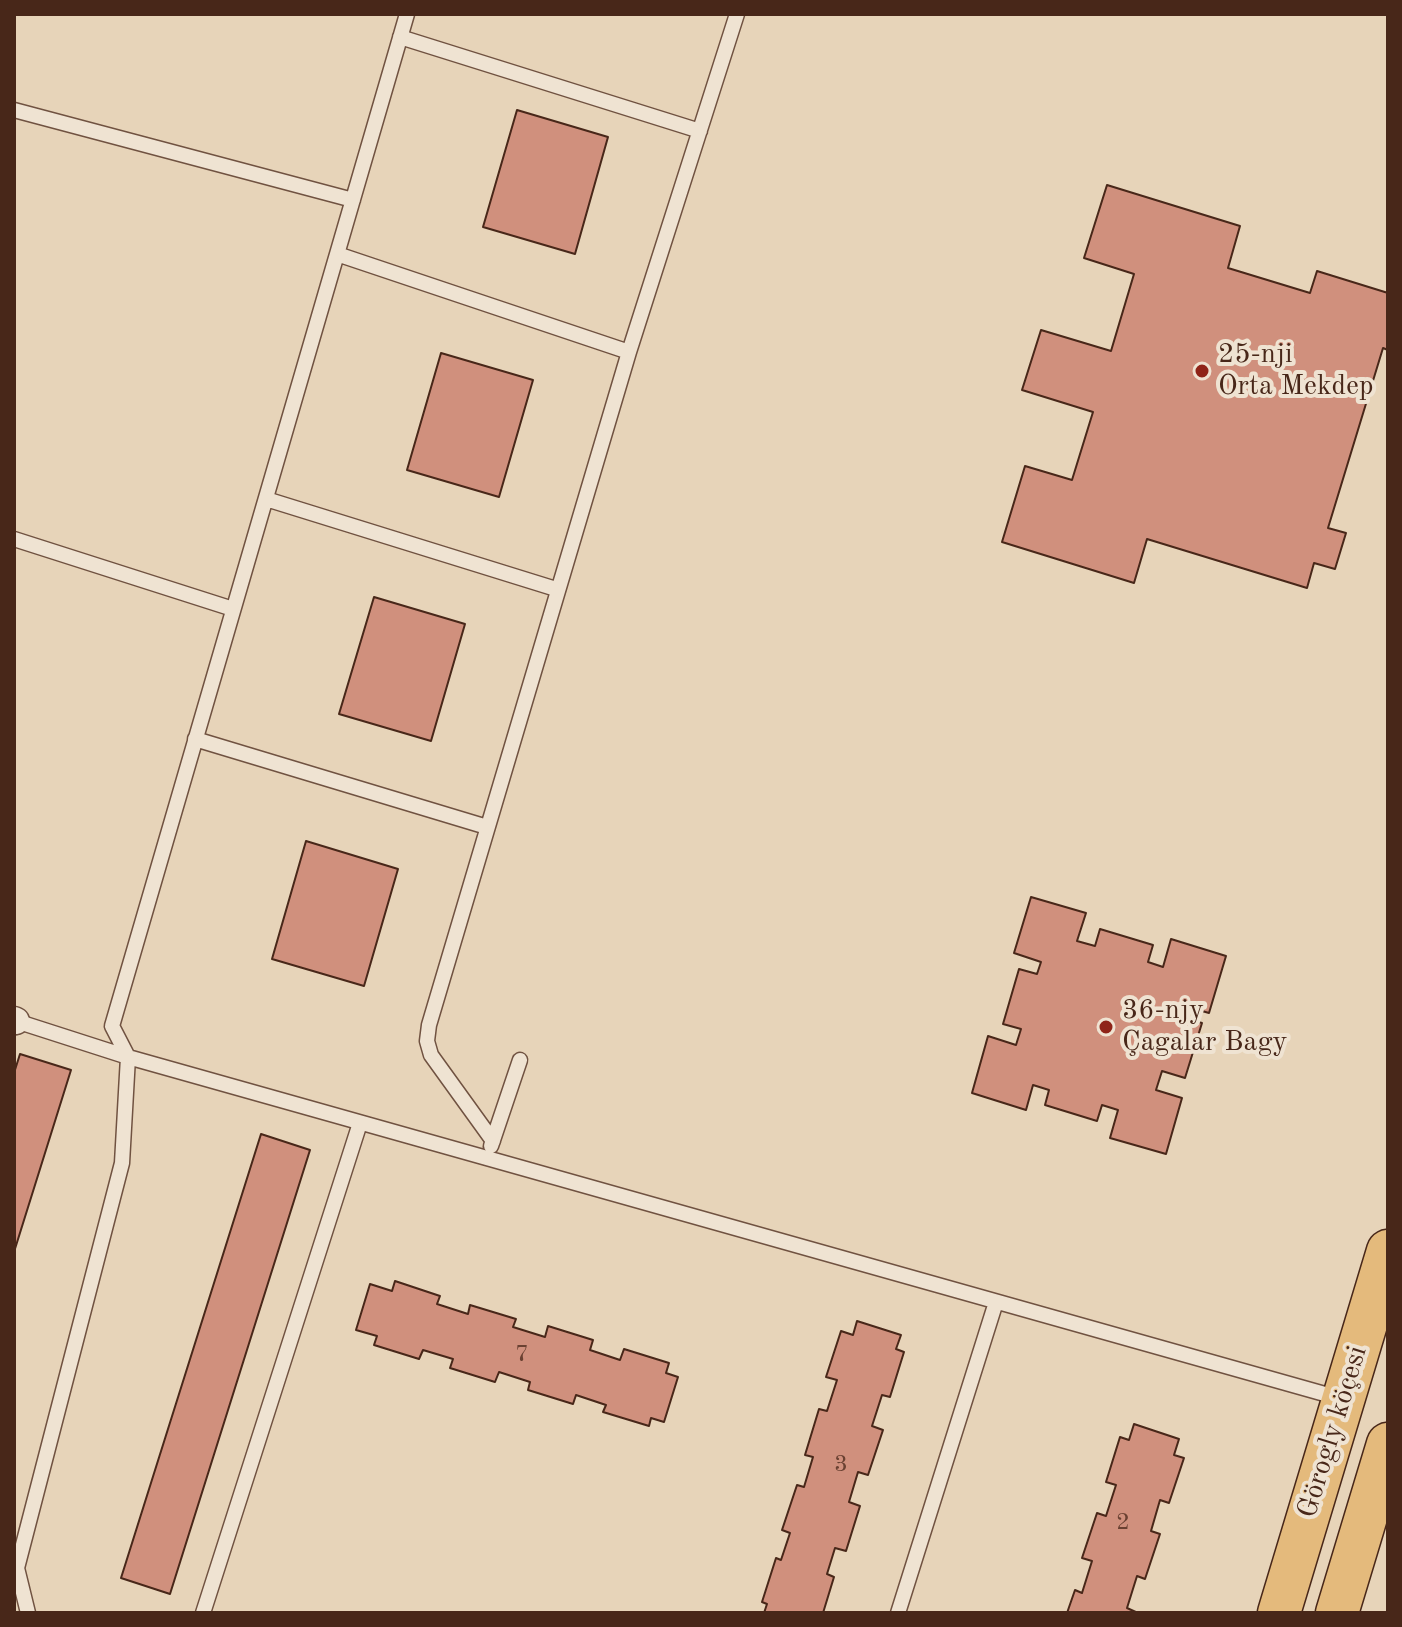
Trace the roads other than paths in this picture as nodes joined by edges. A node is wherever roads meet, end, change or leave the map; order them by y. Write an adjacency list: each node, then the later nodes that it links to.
1 (407, 14): 3 (lane)
2 (737, 14): 5 (lane)
3 (400, 37): 5 (lane); 6 (lane)
4 (14, 110): 6 (lane)
5 (700, 131): 8 (lane)
6 (353, 200): 7 (lane)
7 (337, 254): 8 (lane); 9 (lane)
8 (629, 352): 11 (lane)
9 (266, 499): 11 (lane); 12 (lane)
10 (14, 539): 12 (lane)
11 (556, 589): 14 (lane)
12 (233, 609): 13 (lane)
13 (195, 739): 14 (lane); 16 (lane)
14 (487, 827): 19 (lane)
15 (15, 1023): 16 (lane)
16 (128, 1057): 18 (lane); 26 (lane)
17 (520, 1060): 19 (lane)
18 (360, 1123): 20 (lane); 27 (lane)
19 (493, 1141): 20 (lane)
20 (487, 1158): 22 (lane)
21 (1388, 1251): 23 (main road, Görogly köçesi)
22 (996, 1302): 23 (lane); 28 (lane)
23 (1343, 1400): 29 (main road, Görogly köçesi)
24 (1388, 1444): 30 (main road, Görogly köçesi)
25 (14, 1610): 26 (lane)
26 (26, 1613)
27 (203, 1613)
28 (898, 1613)
29 (1279, 1613)
30 (1337, 1613)

